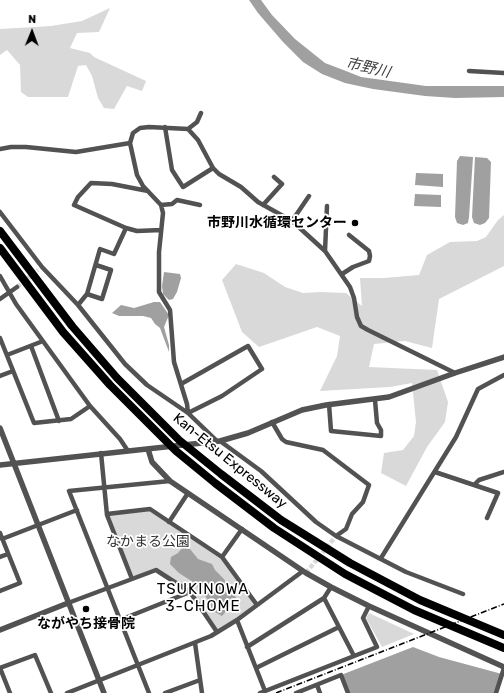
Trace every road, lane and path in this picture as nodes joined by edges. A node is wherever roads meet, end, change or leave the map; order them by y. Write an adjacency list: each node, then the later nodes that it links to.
1 (469, 72): 2 (street)
2 (504, 73)
3 (201, 113): 5 (street)
4 (165, 128): 5 (street); 6 (street); 8 (street)
5 (188, 129): 8 (street)
6 (130, 143): 7 (street); 10 (street)
7 (0, 149)
8 (213, 168): 14 (street)
9 (274, 178): 14 (street)
10 (148, 191): 12 (street); 18 (street)
11 (308, 196): 17 (street)
12 (161, 205): 13 (street); 19 (street)
13 (200, 205)
14 (263, 205): 17 (street)
15 (328, 206): 23 (street)
16 (0, 212): 31 (street)
17 (292, 221): 23 (street)
18 (126, 228): 19 (street); 24 (street)
19 (161, 230): 41 (street)
20 (0, 231): 90 (highway, Kan-Etsu Expressway)
21 (349, 235): 25 (street)
22 (0, 248): 93 (highway, Kan-Etsu Expressway)
23 (325, 252): 25 (street)
24 (96, 265): 29 (street); 29 (street)
25 (342, 274): 38 (street)
26 (0, 276): 28 (street)
27 (16, 287): 28 (street)
28 (10, 292): 30 (street); 33 (street)
29 (87, 294): 31 (street)
30 (0, 299)
31 (78, 305): 45 (street)
32 (0, 338): 35 (street)
33 (43, 341): 34 (street); 44 (street)
34 (31, 346): 35 (street); 46 (street)
35 (7, 355): 37 (street)
36 (504, 357): 38 (street)
37 (13, 371): 40 (street); 46 (street)
38 (455, 373): 42 (street)
39 (504, 375): 55 (street)
40 (0, 376)
41 (181, 384): 45 (street); 45 (street)
42 (375, 400): 43 (street); 43 (street)
43 (329, 404): 47 (street)
44 (90, 406): 46 (street); 51 (street)
45 (188, 413): 49 (street)
46 (59, 421)
47 (272, 422): 49 (street); 68 (street)
48 (0, 428): 53 (street)
49 (218, 441): 50 (street); 68 (street)
50 (148, 449): 51 (street); 57 (street)
51 (128, 451): 52 (street)
52 (101, 453): 53 (street); 59 (street)
53 (14, 463): 54 (street); 65 (street)
54 (0, 465)
55 (435, 472): 58 (street); 73 (street)
56 (504, 472): 58 (street)
57 (170, 481): 59 (street); 60 (street)
58 (474, 485): 63 (street)
59 (104, 487): 61 (street); 62 (street)
60 (188, 492): 64 (street); 66 (street)
61 (77, 510): 65 (street); 77 (street)
62 (107, 514): 64 (street); 75 (street)
63 (487, 518)
64 (168, 522): 72 (street)
65 (38, 525): 69 (street); 82 (street)
66 (242, 529): 72 (street); 74 (street)
67 (0, 533): 69 (street)
68 (336, 536): 73 (street)
69 (2, 539): 70 (street)
70 (8, 554): 71 (street); 78 (street)
71 (0, 557)
72 (222, 557): 83 (street)
73 (381, 558): 80 (street)
74 (303, 571): 76 (street); 83 (street)
75 (132, 578): 77 (street); 79 (street)
76 (331, 587): 81 (street); 84 (street)
77 (107, 588): 82 (street); 85 (street)
78 (0, 591)
79 (190, 592): 85 (street); 89 (street)
80 (463, 594)
81 (324, 598): 87 (street); 92 (street)
82 (68, 602): 88 (street); 99 (street)
83 (257, 605): 86 (street)
84 (370, 606): 94 (street); 98 (street)
85 (120, 620): 95 (street)
86 (237, 620): 89 (street); 92 (street)
87 (339, 627): 94 (street); 97 (street)
88 (0, 630)
89 (217, 632): 91 (street)
90 (504, 635)
91 (195, 643): 95 (street); 100 (street)
92 (247, 648): 97 (street)
93 (504, 648)
94 (354, 656): 102 (street)
95 (138, 665): 99 (street); 107 (street)
96 (0, 668): 103 (street); 104 (street)
97 (256, 668): 102 (street)
98 (504, 668): 113 (street)
99 (99, 680): 105 (street); 106 (street)
100 (200, 680): 108 (street); 109 (street)
101 (317, 685): 110 (street); 111 (street); 112 (street)
102 (262, 692)
103 (10, 693)
104 (51, 693)
105 (67, 693)
106 (104, 693)
107 (149, 693)
108 (165, 693)
109 (202, 693)
110 (296, 693)
111 (320, 693)
112 (348, 693)
113 (496, 693)

